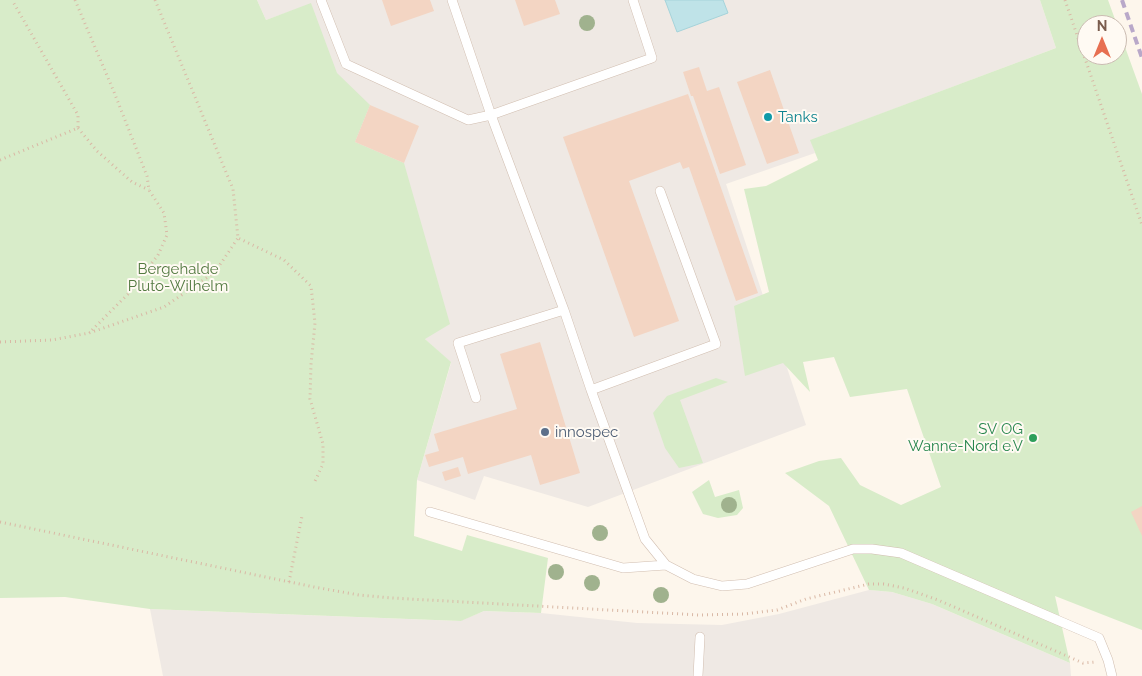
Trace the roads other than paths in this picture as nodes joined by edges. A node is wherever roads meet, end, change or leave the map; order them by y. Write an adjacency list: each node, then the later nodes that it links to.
1 (321, 0): 4 (lane)
2 (452, 0): 4 (lane)
3 (633, 0): 4 (lane)
4 (491, 115): 6 (lane)
5 (660, 192): 7 (lane)
6 (564, 310): 7 (lane); 8 (lane)
7 (591, 390): 10 (lane)
8 (476, 398)
9 (430, 512): 10 (lane)
10 (666, 564): 13 (lane)
11 (700, 637): 12 (lane)
12 (698, 676)
13 (1112, 676)

